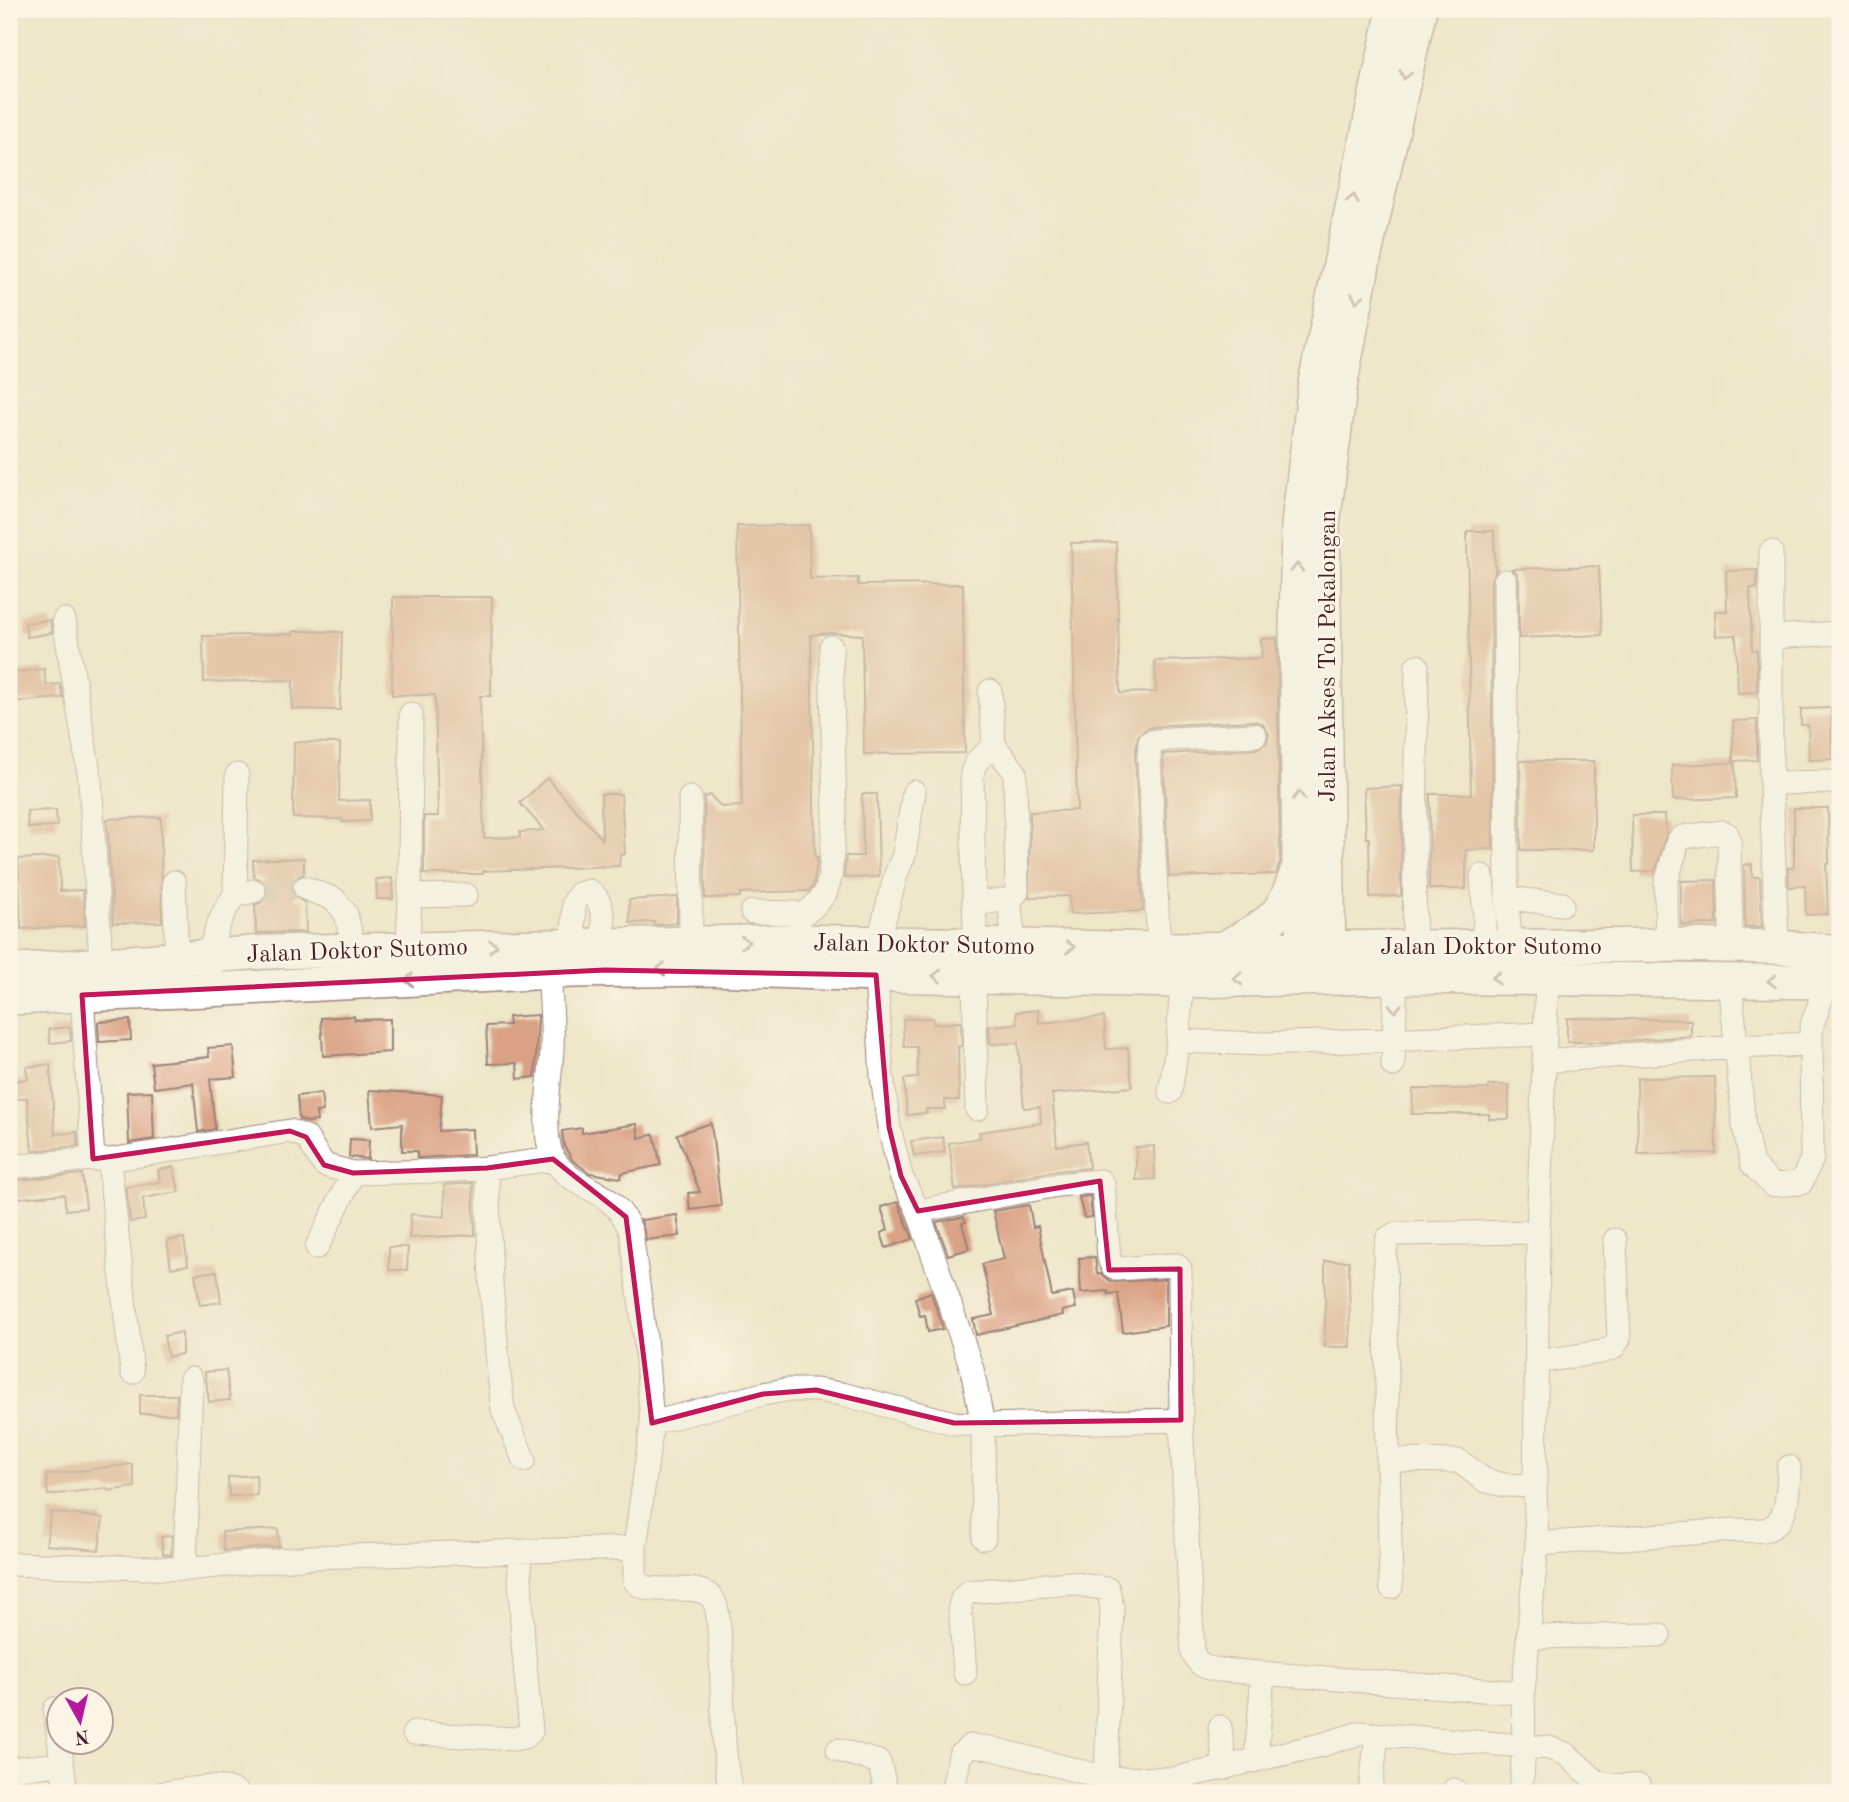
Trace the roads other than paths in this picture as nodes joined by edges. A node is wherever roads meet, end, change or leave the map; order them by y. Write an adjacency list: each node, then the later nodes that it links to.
1 (1394, 9): 19 (highway, Jalan Akses Tol Pekalongan, one-way to 1)
2 (1420, 9): 19 (highway, Jalan Akses Tol Pekalongan, one-way to 19)
3 (1770, 552): 7 (street)
4 (1505, 581): 25 (street)
5 (64, 620): 47 (street)
6 (1840, 633): 7 (street)
7 (1772, 637): 16 (street)
8 (831, 646): 33 (street)
9 (1417, 666): 41 (street)
10 (990, 691): 13 (street)
11 (411, 713): 24 (street)
12 (1255, 735): 39 (street)
13 (994, 745): 26 (street); 27 (street)
14 (237, 775): 42 (street)
15 (1840, 782): 16 (street)
16 (1772, 783): 37 (street)
17 (914, 792): 43 (street)
18 (690, 797): 32 (street)
19 (1313, 864): 35 (highway); 41 (highway); 46 (highway, Jalan Akses Tol Pekalongan)
20 (1482, 876): 36 (street)
21 (174, 882): 42 (street)
22 (305, 888): 40 (street)
23 (466, 894): 24 (street)
24 (410, 896): 38 (street)
25 (1507, 898): 28 (street); 36 (street)
26 (1007, 903): 27 (street); 34 (street)
27 (974, 904): 45 (street)
28 (1562, 904)
29 (752, 912): 33 (street)
30 (1666, 937): 31 (highway, Jalan Doktor Sutomo); 31 (street); 36 (highway, Jalan Doktor Sutomo)
31 (1730, 937): 37 (highway, Jalan Doktor Sutomo)
32 (691, 943): 33 (highway, Jalan Doktor Sutomo, one-way to 33); 44 (highway, Jalan Doktor Sutomo)
33 (795, 943): 43 (highway, Jalan Doktor Sutomo); 44 (highway, Jalan Doktor Sutomo, one-way to 44)
34 (1014, 946): 39 (highway, Jalan Doktor Sutomo, one-way to 39); 45 (highway, Jalan Doktor Sutomo)
35 (1226, 946): 39 (highway, Jalan Doktor Sutomo); 46 (highway, Jalan Doktor Sutomo)
36 (1496, 946): 41 (highway, Jalan Doktor Sutomo)
37 (1777, 947): 48 (highway, Jalan Doktor Sutomo)
38 (408, 948): 40 (highway, Jalan Doktor Sutomo); 44 (highway, Jalan Doktor Sutomo, one-way to 44)
39 (1158, 948)
40 (354, 950): 42 (highway, Jalan Doktor Sutomo); 53 (street)
41 (1401, 956): 46 (highway, Jalan Doktor Sutomo); 50 (highway, Jalan Doktor Sutomo, one-way to 41); 58 (street, one-way to 58)
42 (193, 958): 47 (highway, Jalan Doktor Sutomo); 54 (street)
43 (877, 959): 45 (highway, Jalan Doktor Sutomo); 71 (street)
44 (580, 961): 53 (highway, Jalan Doktor Sutomo, one-way to 53); 66 (street)
45 (975, 961): 51 (highway, Jalan Doktor Sutomo); 65 (street)
46 (1317, 962): 51 (highway, Jalan Doktor Sutomo, one-way to 51)
47 (101, 963): 49 (highway, Jalan Doktor Sutomo)
48 (1837, 969): 52 (highway, Jalan Doktor Sutomo, one-way to 52); 60 (street)
49 (9, 971)
50 (1547, 979): 52 (highway, Jalan Doktor Sutomo); 57 (street)
51 (1182, 981): 59 (street)
52 (1730, 981): 61 (street)
53 (360, 982): 54 (highway, Jalan Doktor Sutomo)
54 (208, 990): 55 (highway, Jalan Doktor Sutomo)
55 (82, 995): 56 (highway, Jalan Doktor Sutomo); 67 (street)
56 (9, 998)
57 (1545, 1034): 58 (street); 62 (street)
58 (1394, 1038): 59 (street); 63 (street)
59 (1178, 1041): 64 (street)
60 (1811, 1044): 61 (street); 61 (street)
61 (1737, 1046): 62 (street)
62 (1544, 1061): 72 (street)
63 (1393, 1065)
64 (1170, 1091)
65 (977, 1109)
66 (553, 1159): 69 (street); 79 (street)
67 (101, 1160): 68 (street); 70 (street); 76 (street)
68 (9, 1167)
69 (487, 1168): 70 (street); 81 (street)
70 (353, 1173): 74 (street)
71 (919, 1211): 78 (street); 80 (street)
72 (1538, 1232): 75 (street); 82 (street)
73 (1615, 1240): 75 (street)
74 (317, 1247)
75 (1537, 1362): 84 (street)
76 (132, 1372)
77 (191, 1379): 90 (street)
78 (1181, 1420): 80 (street); 96 (street)
79 (652, 1423): 80 (street); 87 (street)
80 (983, 1424): 85 (street)
81 (524, 1460)
82 (1388, 1460): 84 (street); 91 (street)
83 (1790, 1467): 86 (street)
84 (1535, 1486): 86 (street)
85 (984, 1538)
86 (1537, 1544): 93 (street)
87 (635, 1548): 88 (street); 113 (street)
88 (519, 1552): 90 (street); 98 (street)
89 (9, 1564): 90 (street)
90 (185, 1569)
91 (1391, 1587)
92 (1659, 1634): 93 (street)
93 (1530, 1637): 96 (street)
94 (965, 1673): 107 (street)
95 (1262, 1686): 103 (street)
96 (1523, 1693): 100 (street)
97 (1220, 1727): 105 (street)
98 (414, 1733)
99 (1377, 1736): 100 (street); 103 (street); 116 (street)
100 (1524, 1747): 109 (street); 117 (street)
101 (838, 1750): 114 (street)
102 (61, 1756): 104 (street)
103 (1256, 1760): 105 (street)
104 (62, 1764): 106 (street); 110 (street)
105 (1225, 1768): 108 (street)
106 (9, 1769)
107 (1105, 1778): 108 (street); 115 (street)
108 (1174, 1786)
109 (1639, 1786)
110 (66, 1793)
111 (164, 1793): 112 (street)
112 (237, 1793)
113 (731, 1793)
114 (883, 1793)
115 (952, 1793)
116 (1370, 1793)
117 (1521, 1793)

